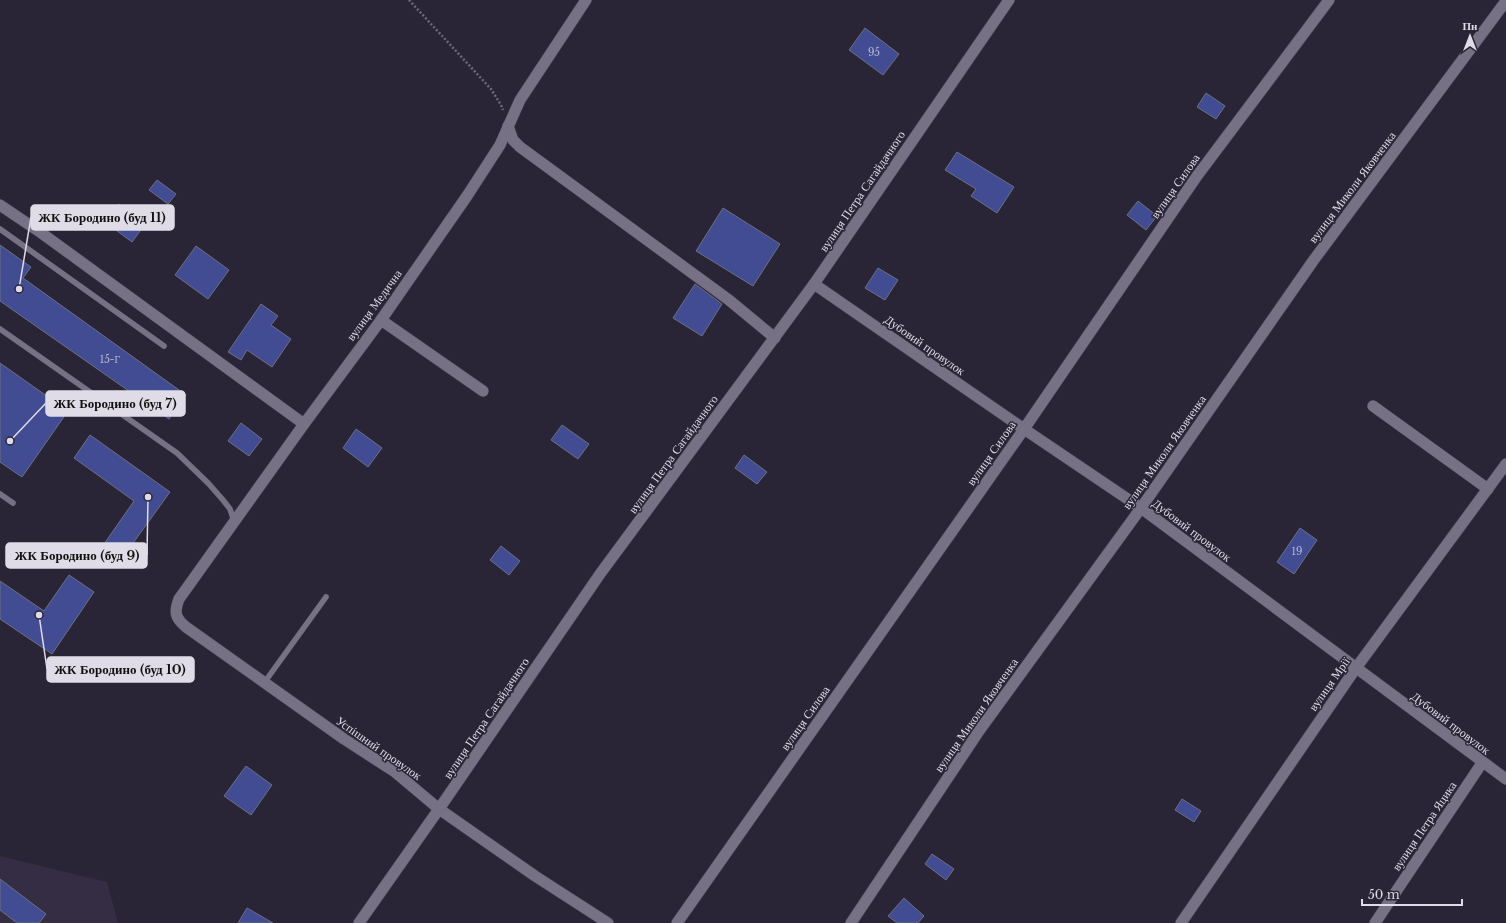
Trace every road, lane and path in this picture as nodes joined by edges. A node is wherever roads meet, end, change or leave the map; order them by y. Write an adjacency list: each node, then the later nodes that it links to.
1 (409, 0): 6 (path)
2 (586, 0): 6 (street, вулиця Медична)
3 (1009, 0): 9 (street, вулиця Петра Сагайдачного)
4 (1329, 0): 17 (street, вулиця Силова)
5 (1503, 3): 22 (street, вулиця Миколи Яковченка)
6 (508, 126): 10 (street, вулиця Медична); 12 (street)
7 (0, 205): 16 (street)
8 (0, 229): 13 (lane)
9 (814, 284): 12 (street, вулиця Петра Сагайдачного); 17 (street, Дубовий провулок)
10 (381, 320): 14 (street); 16 (street, вулиця Медична)
11 (0, 329): 23 (lane)
12 (775, 338): 30 (street, вулиця Петра Сагайдачного)
13 (164, 346)
14 (483, 391)
15 (1373, 406): 19 (street)
16 (304, 424): 23 (street, вулиця Медична)
17 (1024, 429): 22 (street, Дубовий провулок); 33 (street, вулиця Силова)
18 (1506, 464): 19 (street, вулиця Мрії)
19 (1488, 490): 26 (street, вулиця Мрії)
20 (0, 494): 21 (lane)
21 (13, 503)
22 (1141, 508): 26 (street, Дубовий провулок); 34 (street, вулиця Миколи Яковченка)
23 (234, 521): 25 (street, вулиця Медична)
24 (326, 597): 27 (lane)
25 (177, 618): 27 (street, Успішний провулок)
26 (1356, 668): 28 (street, Дубовий провулок); 35 (street, вулиця Мрії)
27 (264, 683): 30 (street, Успішний провулок)
28 (1482, 763): 29 (street, Дубовий провулок); 36 (street, вулиця Петра Яцика)
29 (1506, 779)
30 (439, 809): 31 (street, вулиця Петра Сагайдачного); 32 (street, Успішний провулок)
31 (359, 923)
32 (608, 923)
33 (677, 923)
34 (851, 923)
35 (1180, 923)
36 (1375, 923)

